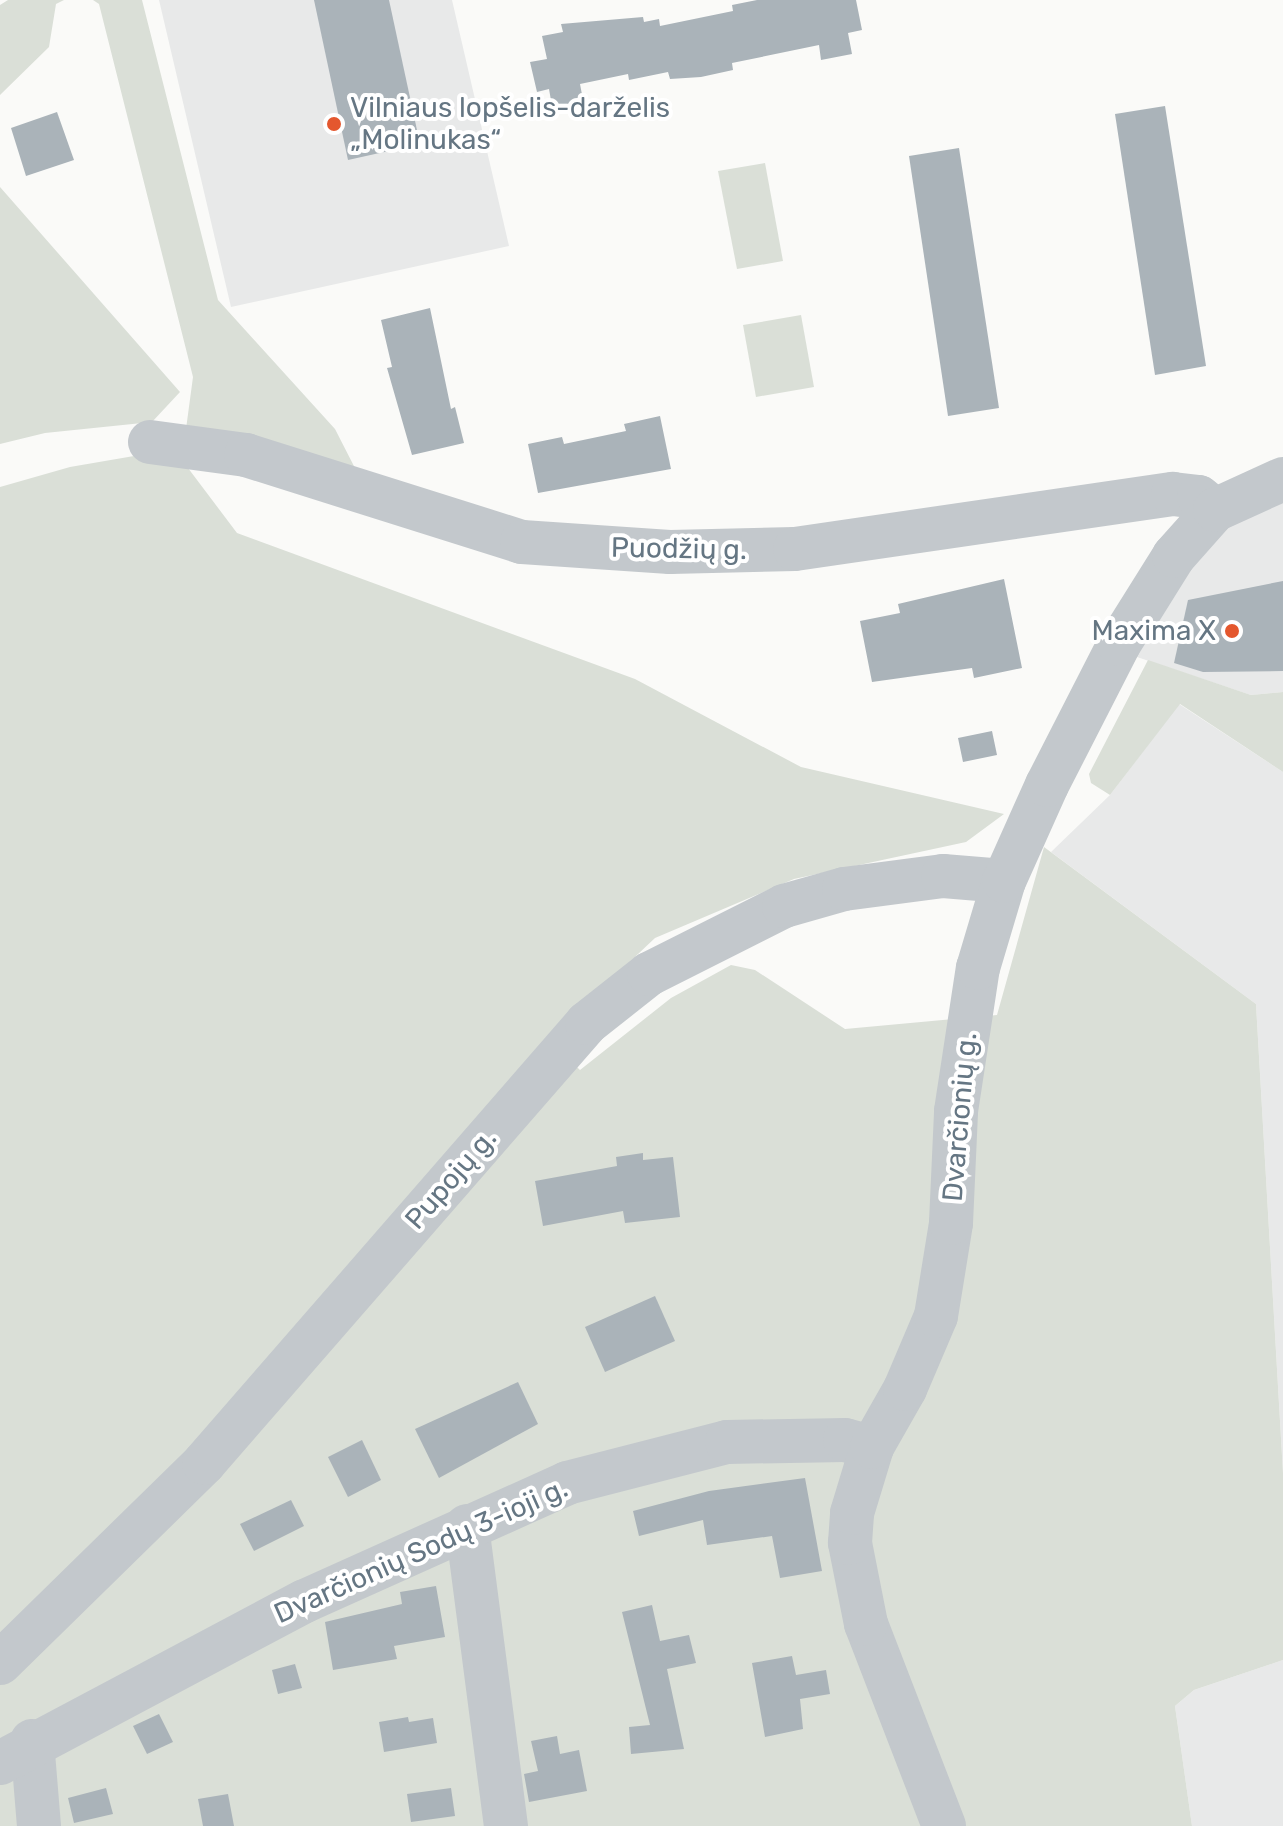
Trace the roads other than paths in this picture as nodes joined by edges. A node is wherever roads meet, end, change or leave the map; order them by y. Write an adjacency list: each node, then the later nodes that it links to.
1 (150, 442): 3 (street, Puodžių g.)
2 (1283, 479): 3 (street, Dvarčionių g.)
3 (1215, 510): 4 (street, Dvarčionių g.)
4 (1004, 881): 5 (street, Dvarčionių g.); 7 (street, Pupojų g.)
5 (872, 1447): 6 (street, Dvarčionių Sodų 3-ioji g.); 11 (street, Dvarčionių g.)
6 (467, 1526): 8 (street, Dvarčionių Sodų 3-ioji g.); 10 (street)
7 (0, 1663)
8 (16, 1752): 9 (street)
9 (39, 1826)
10 (506, 1826)
11 (944, 1826)

